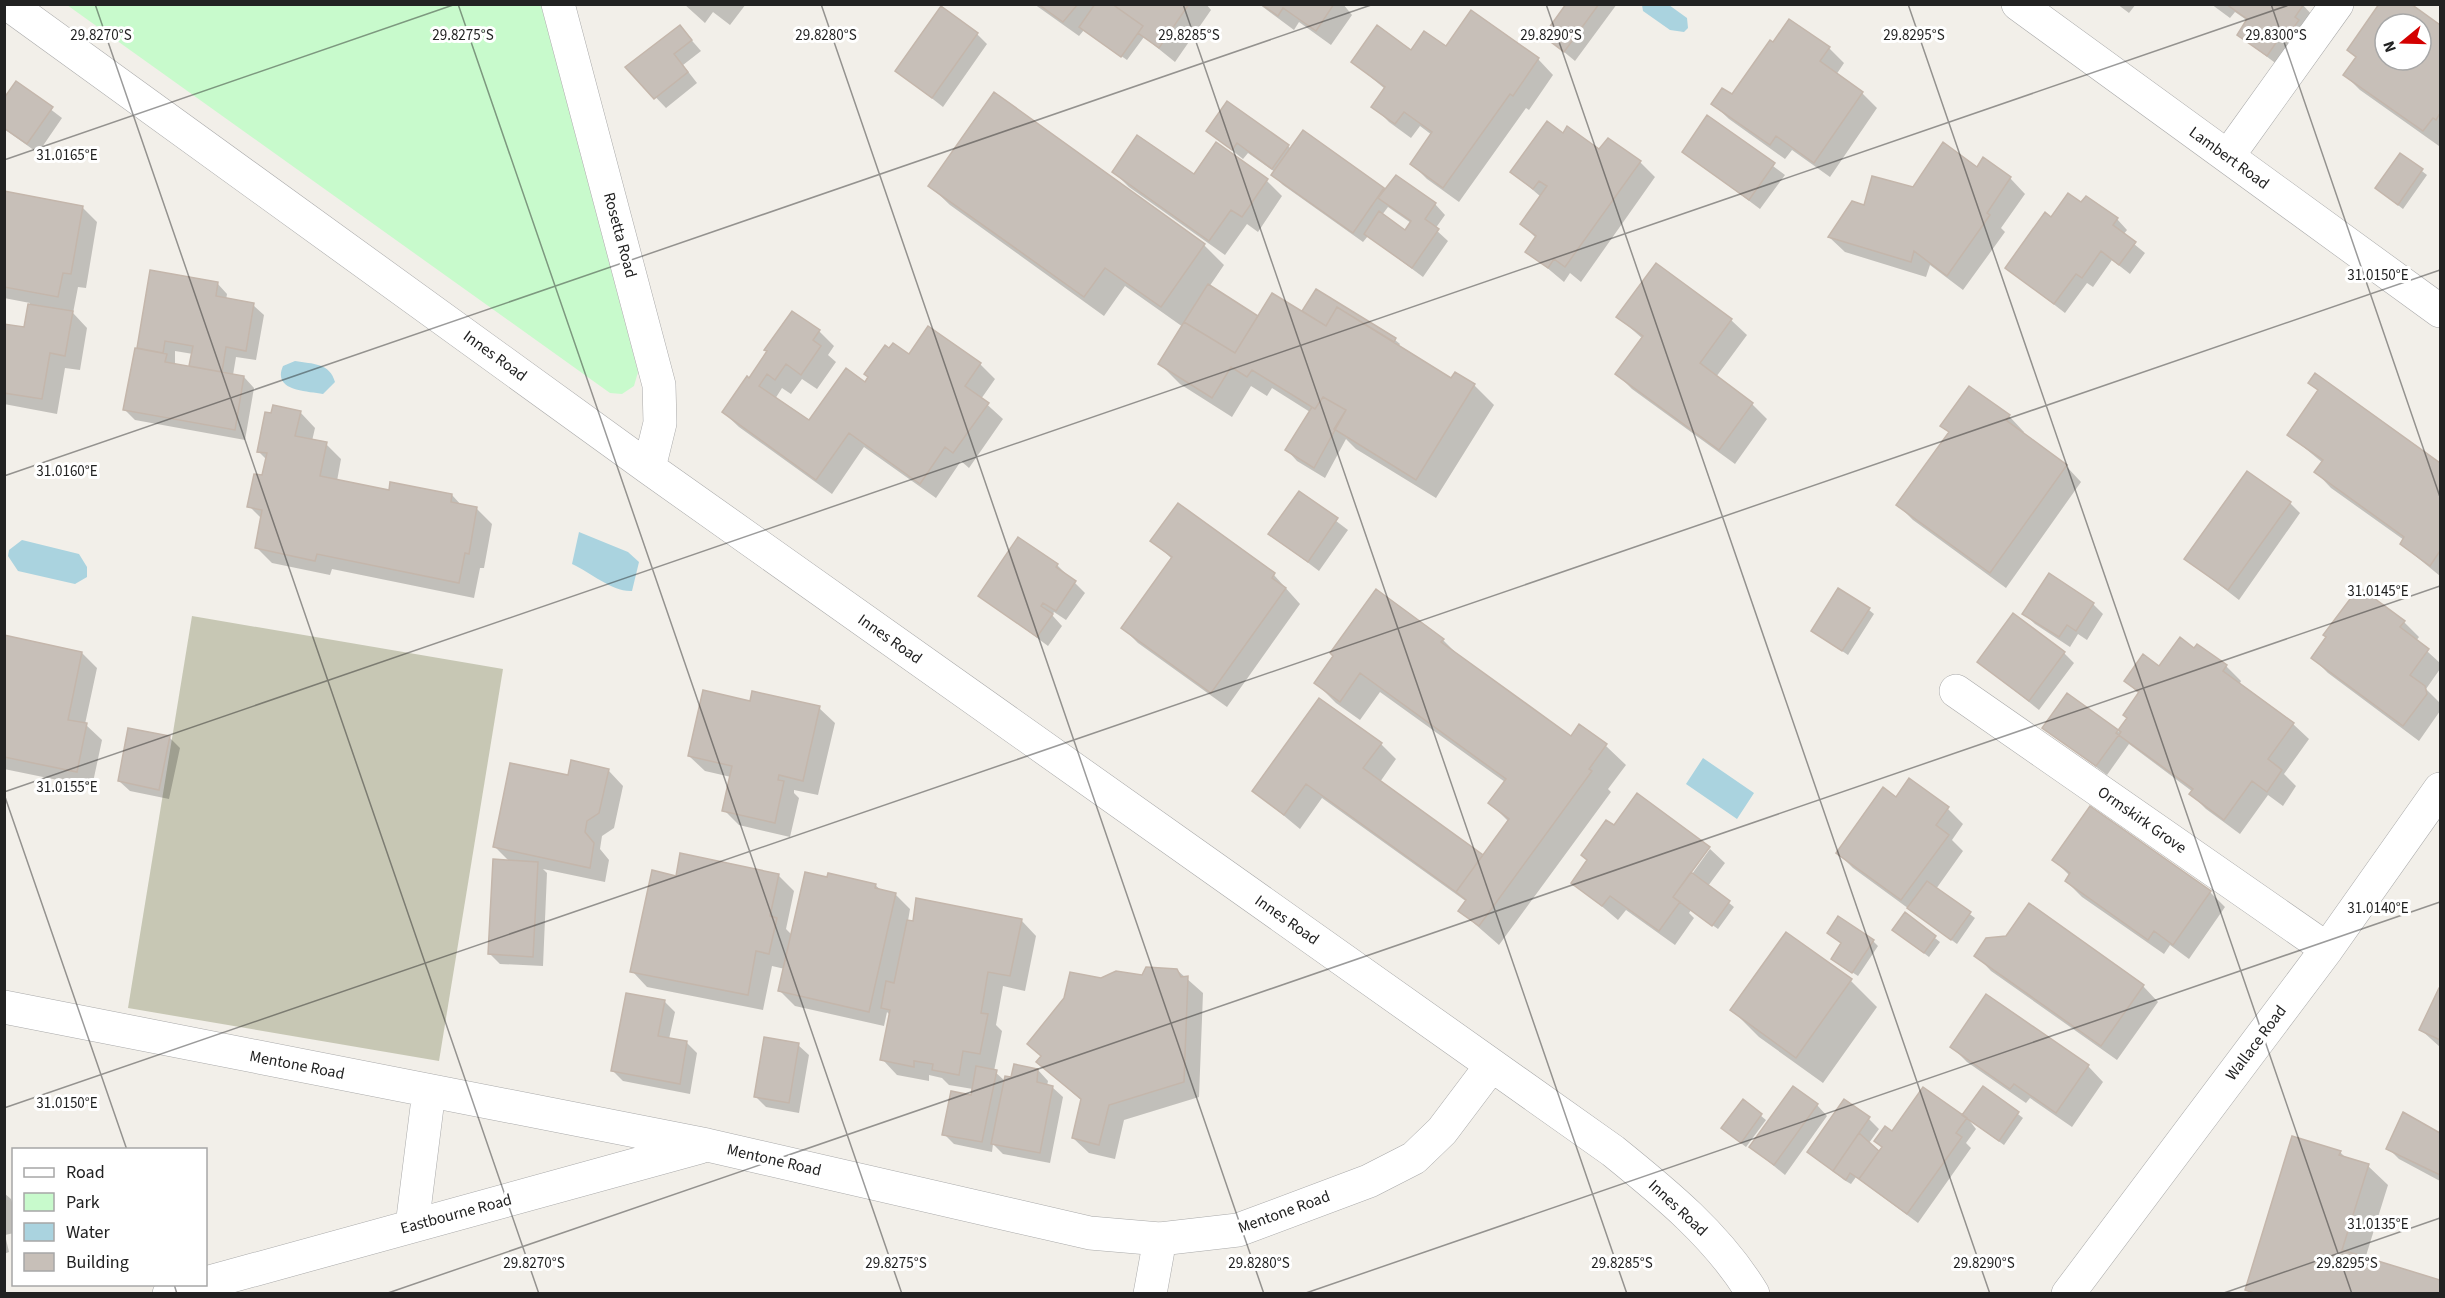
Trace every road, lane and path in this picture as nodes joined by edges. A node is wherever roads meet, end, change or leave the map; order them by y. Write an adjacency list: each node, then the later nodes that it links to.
1 (8, 4): 7 (street, Innes Road)
2 (558, 4): 7 (street, Rosetta Road)
3 (2018, 4): 5 (street, Lambert Road)
4 (2337, 4): 5 (street)
5 (2228, 156): 6 (street, Lambert Road)
6 (2440, 311)
7 (649, 468): 12 (street, Innes Road)
8 (1956, 691): 10 (street, Ormskirk Grove)
9 (2440, 789): 10 (street, Wallace Road)
10 (2327, 949): 22 (street, Wallace Road)
11 (4, 1008): 13 (street, Mentone Road)
12 (1491, 1066): 16 (street, Mentone Road); 21 (street, Innes Road)
13 (429, 1091): 14 (street, Mentone Road); 15 (street)
14 (707, 1145): 15 (street, Eastbourne Road); 16 (street, Mentone Road)
15 (412, 1227): 17 (street, Eastbourne Road)
16 (1160, 1239): 20 (street)
17 (207, 1283)
18 (196, 1286): 19 (street, Eastbourne Road)
19 (169, 1293)
20 (1150, 1293)
21 (1753, 1293)
22 (2068, 1293)

